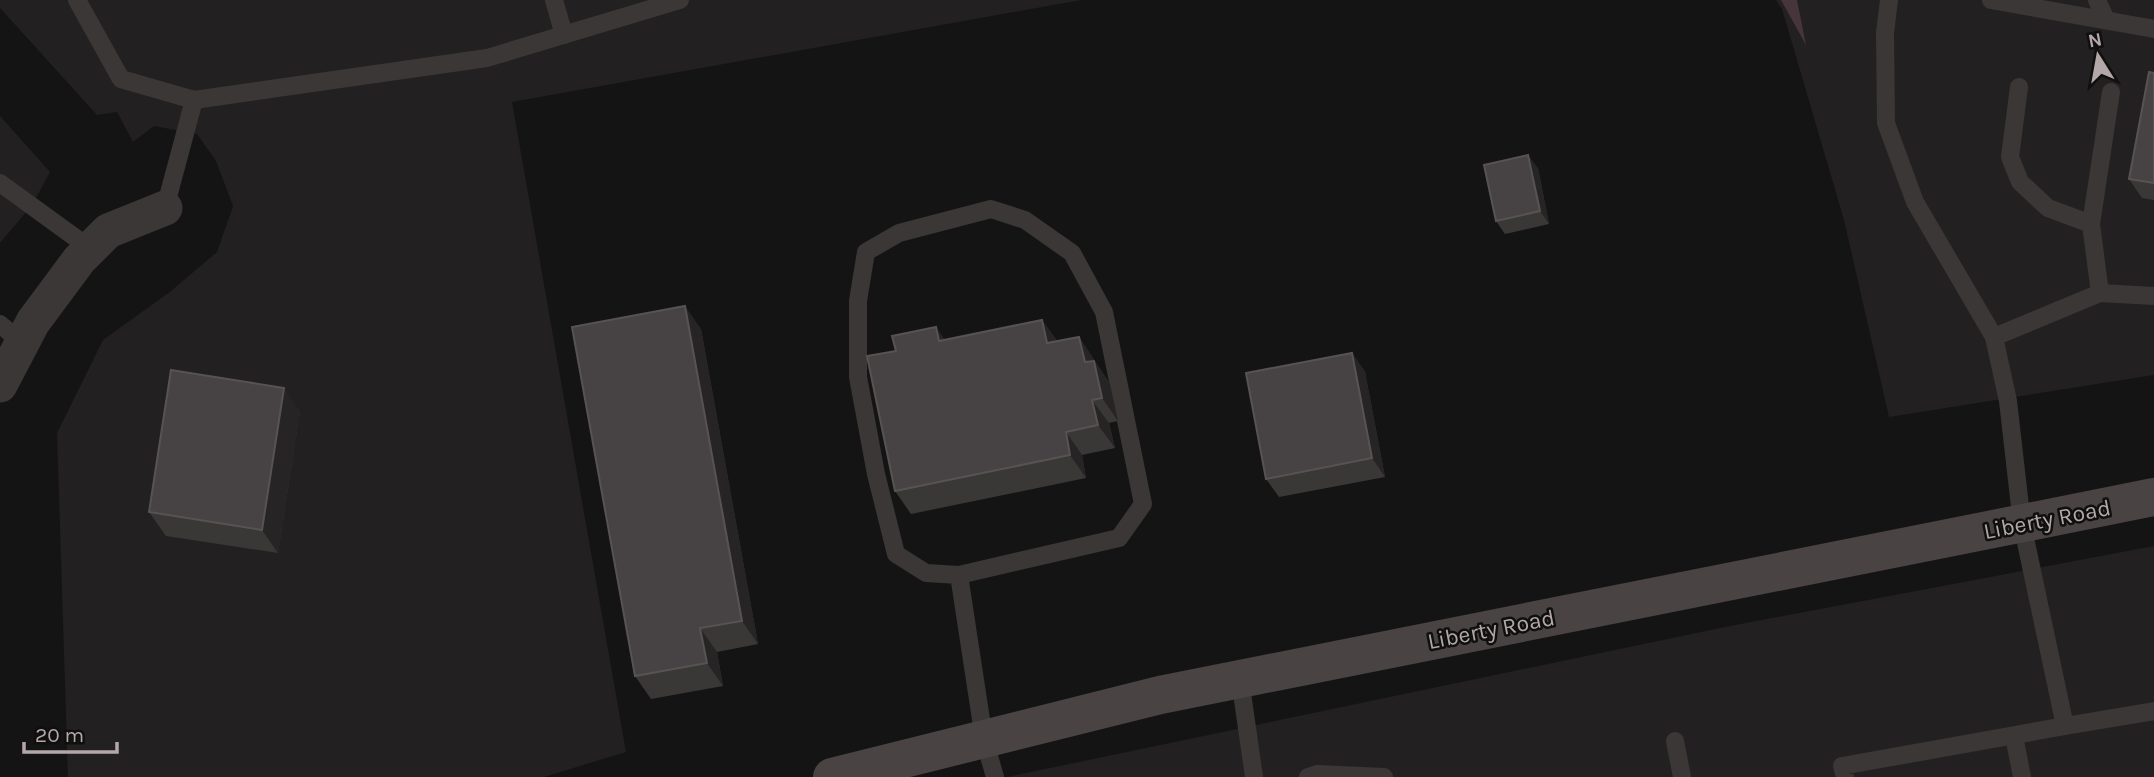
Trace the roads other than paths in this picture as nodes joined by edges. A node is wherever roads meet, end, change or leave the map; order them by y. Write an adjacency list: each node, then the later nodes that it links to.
1 (77, 0): 12 (lane)
2 (554, 0): 9 (lane)
3 (680, 0): 9 (lane)
4 (1889, 0): 20 (lane)
5 (1991, 0): 7 (lane)
6 (2097, 0): 7 (lane)
7 (2106, 20): 8 (lane)
8 (2154, 29)
9 (564, 35): 12 (lane)
10 (2019, 87): 15 (lane)
11 (2111, 92): 15 (lane)
12 (194, 100): 14 (lane)
13 (0, 183): 16 (lane)
14 (165, 208): 16 (street)
15 (2091, 225): 17 (lane)
16 (91, 248): 19 (street)
17 (2100, 292): 18 (lane); 20 (lane)
18 (2154, 296)
19 (11, 333): 21 (street)
20 (1994, 337): 23 (lane)
21 (0, 385)
22 (2154, 497): 23 (street, Liberty Road)
23 (2022, 524): 25 (street, Liberty Road); 27 (lane)
24 (959, 575): 24 (lane); 29 (lane)
25 (1240, 679): 29 (street, Liberty Road); 33 (lane)
26 (2154, 711): 27 (lane)
27 (2065, 726): 28 (lane)
28 (2014, 736): 37 (lane); 38 (lane)
29 (984, 739): 31 (street, Liberty Road); 32 (lane)
30 (1675, 741): 36 (lane)
31 (832, 777)
32 (995, 777)
33 (1254, 777)
34 (1308, 777): 35 (lane)
35 (1384, 777)
36 (1682, 777)
37 (1845, 777)
38 (2022, 777)

